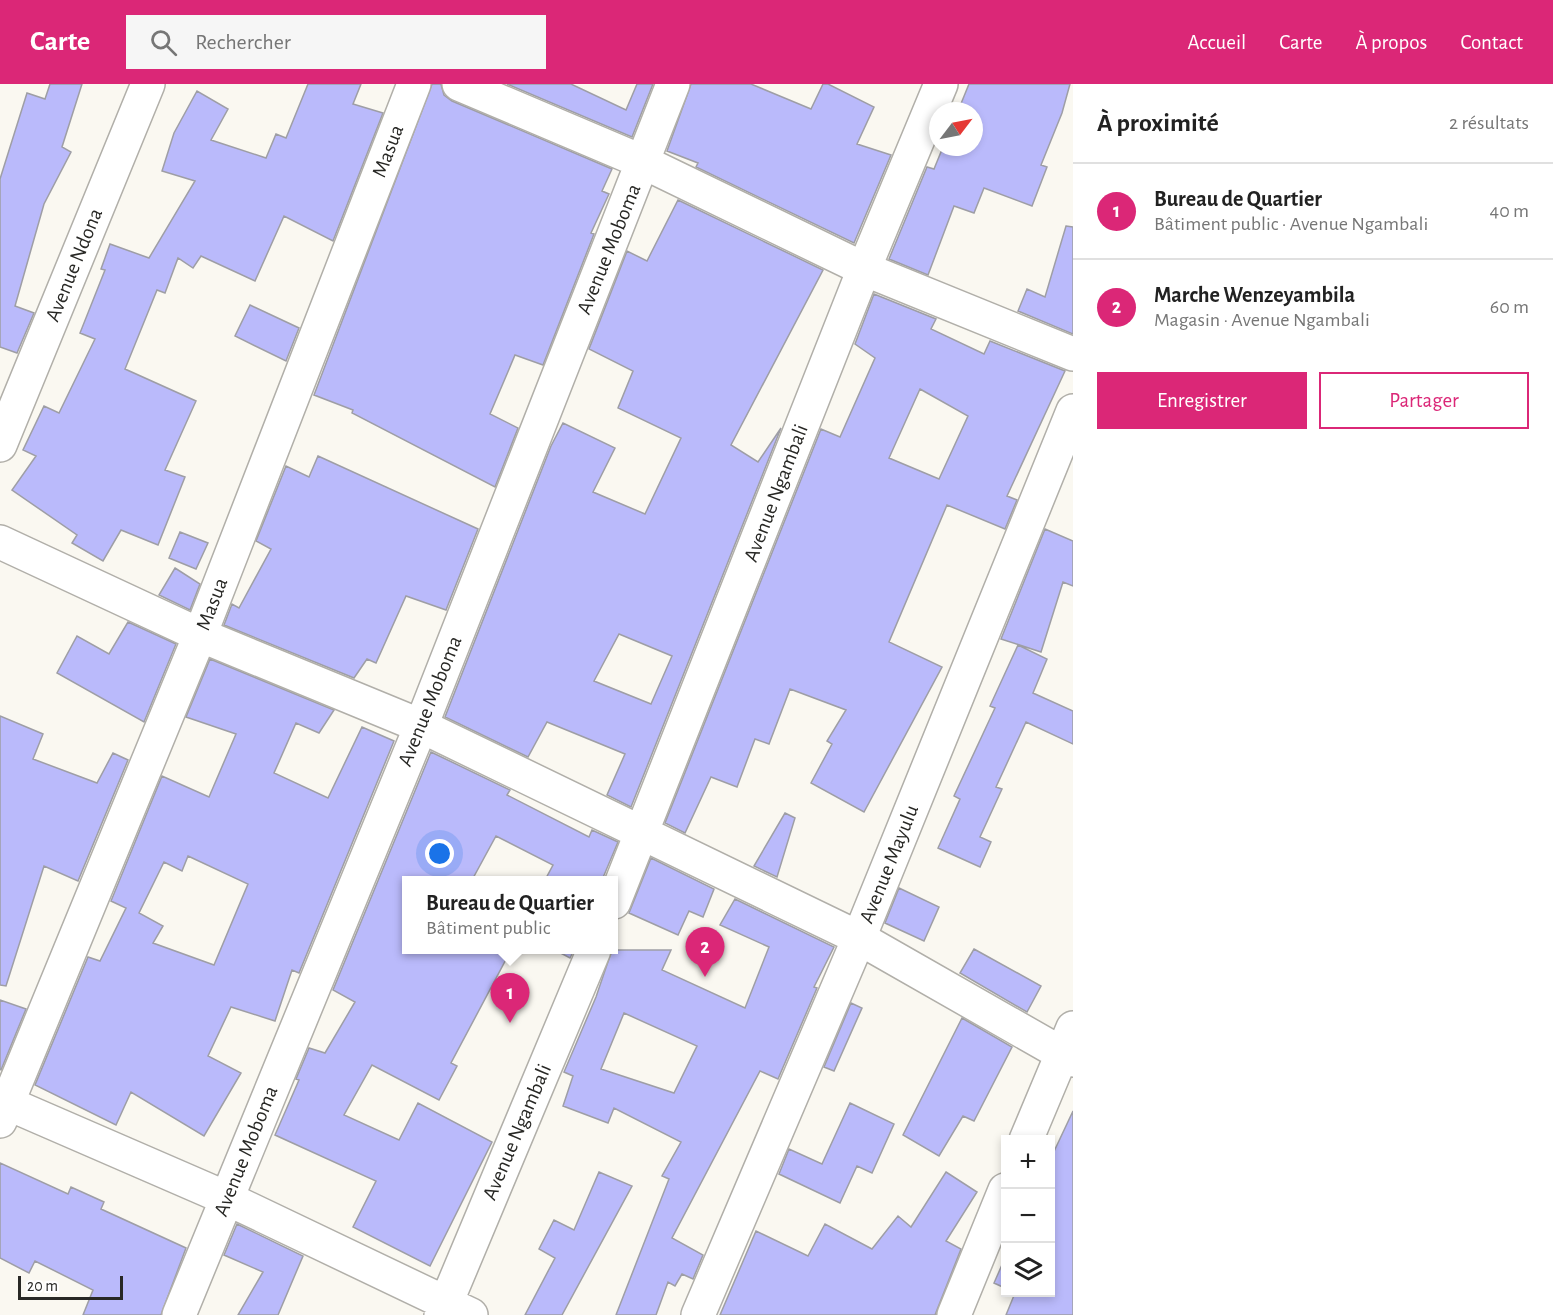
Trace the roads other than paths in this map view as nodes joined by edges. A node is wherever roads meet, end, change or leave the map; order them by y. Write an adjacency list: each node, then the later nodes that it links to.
1 (148, 84): 10 (street, Avenue Ndona)
2 (414, 84): 12 (street, Masua)
3 (459, 84): 6 (street)
4 (674, 84): 6 (street, Avenue Moboma)
5 (941, 84): 7 (street, Avenue Ngambali)
6 (643, 162): 7 (street); 13 (street, Avenue Moboma)
7 (864, 269): 8 (street); 14 (street, Avenue Ngambali)
8 (1073, 354)
9 (1073, 411): 16 (street, Avenue Mayulu)
10 (0, 445)
11 (0, 542): 12 (street)
12 (200, 635): 13 (street); 19 (street, Masua)
13 (421, 726): 14 (street); 21 (street, Avenue Moboma)
14 (642, 834): 15 (street, Avenue Ngambali); 16 (street)
15 (618, 892)
16 (859, 938): 18 (street); 25 (street, Avenue Mayulu)
17 (592, 954): 23 (street, Avenue Ngambali)
18 (1069, 1048): 20 (street)
19 (2, 1108): 21 (street)
20 (1028, 1135)
21 (226, 1198): 23 (street); 24 (street, Avenue Moboma)
22 (1001, 1200): 26 (street)
23 (453, 1311)
24 (179, 1315)
25 (698, 1315)
26 (954, 1315)

